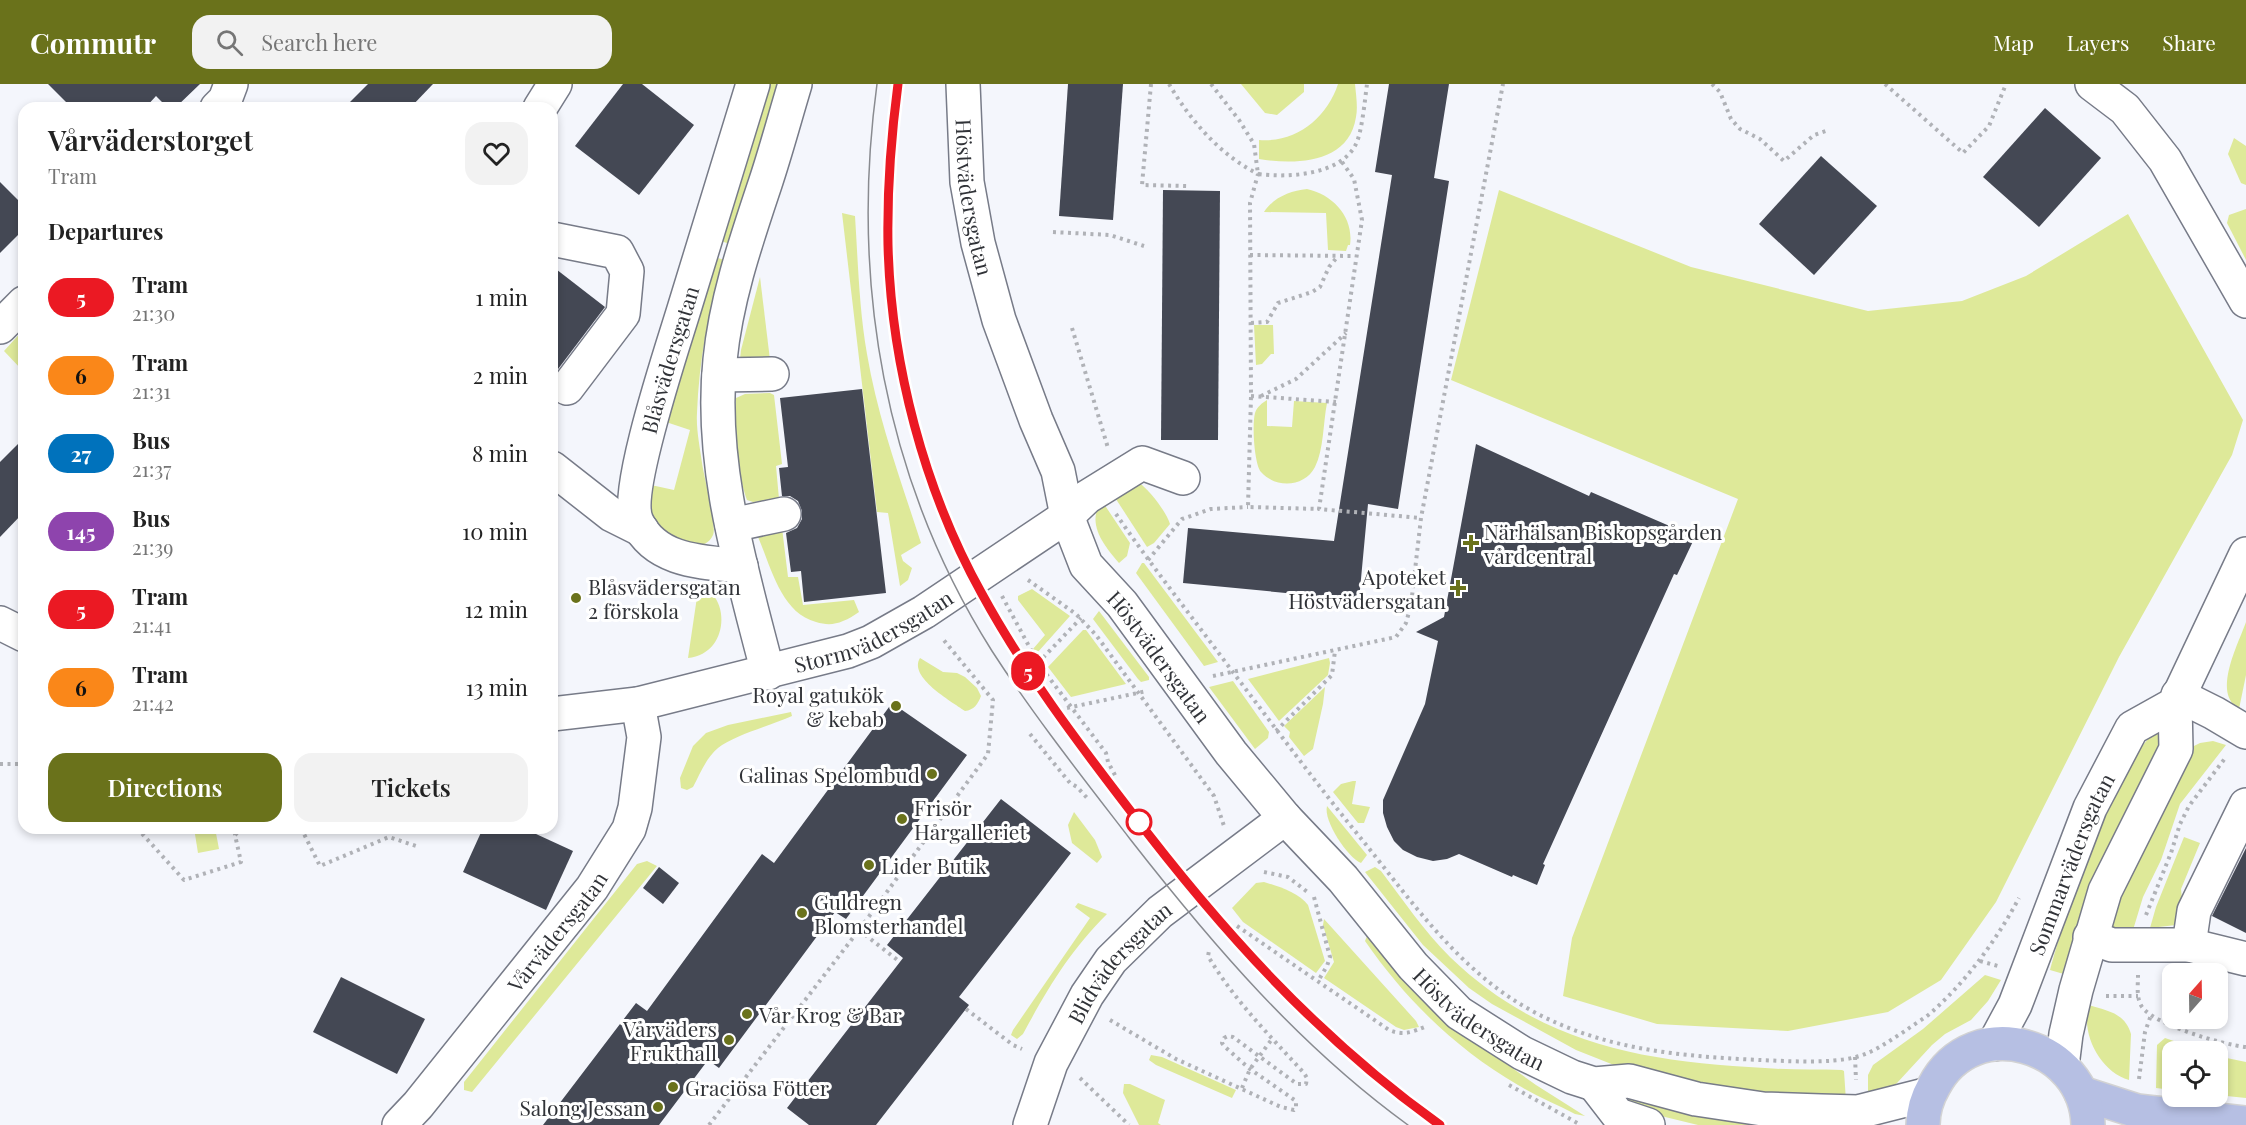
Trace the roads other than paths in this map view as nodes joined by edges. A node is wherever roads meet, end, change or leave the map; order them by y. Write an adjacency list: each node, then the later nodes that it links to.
1 (555, 84): 6 (street)
2 (753, 84): 19 (street, Blåsvädersgatan)
3 (795, 84): 12 (street, Blåsvädersgatan)
4 (963, 84): 17 (street, Höstvädersgatan)
5 (2091, 84): 8 (street)
6 (544, 102)
7 (558, 240): 13 (street)
8 (2246, 301)
9 (18, 309): 10 (street)
10 (0, 327)
11 (772, 374): 12 (street)
12 (719, 375): 18 (street, Blåsvädersgatan)
13 (567, 388)
14 (558, 473): 19 (street)
15 (1183, 478): 17 (street, Stormvädersgatan)
16 (784, 514): 18 (street)
17 (1067, 516): 24 (street, Stormvädersgatan); 30 (street, Höstvädersgatan)
18 (732, 525): 21 (street, Blåsvädersgatan)
19 (642, 530): 21 (street)
20 (2246, 554): 25 (street, Sommarvädersgatan)
21 (741, 566): 24 (street, Blåsvädersgatan)
22 (0, 623): 23 (street)
23 (18, 632)
24 (768, 673): 26 (street, Stormvädersgatan)
25 (2176, 700): 28 (street); 31 (street, Sommarvädersgatan); 34 (street, Sommarvädersgatan)
26 (638, 704): 27 (street, Stormvädersgatan); 40 (street, Vårvädersgatan)
27 (558, 713)
28 (2243, 731)
29 (2246, 805): 32 (street)
30 (1285, 818): 36 (street, Höstvädersgatan); 41 (street, Blidvädersgatan)
31 (2090, 937): 32 (street); 35 (street, Sommarvädersgatan)
32 (2189, 945): 33 (street)
33 (2246, 959)
34 (1994, 1044): 35 (main road); 38 (main road)
35 (2062, 1066): 37 (main road)
36 (1594, 1084): 38 (street, Höstvädersgatan); 42 (street)
37 (2081, 1093): 39 (main road); 43 (main road)
38 (1926, 1110)
39 (2246, 1123)
40 (399, 1125)
41 (1030, 1125)
42 (1648, 1125)
43 (2088, 1125)

